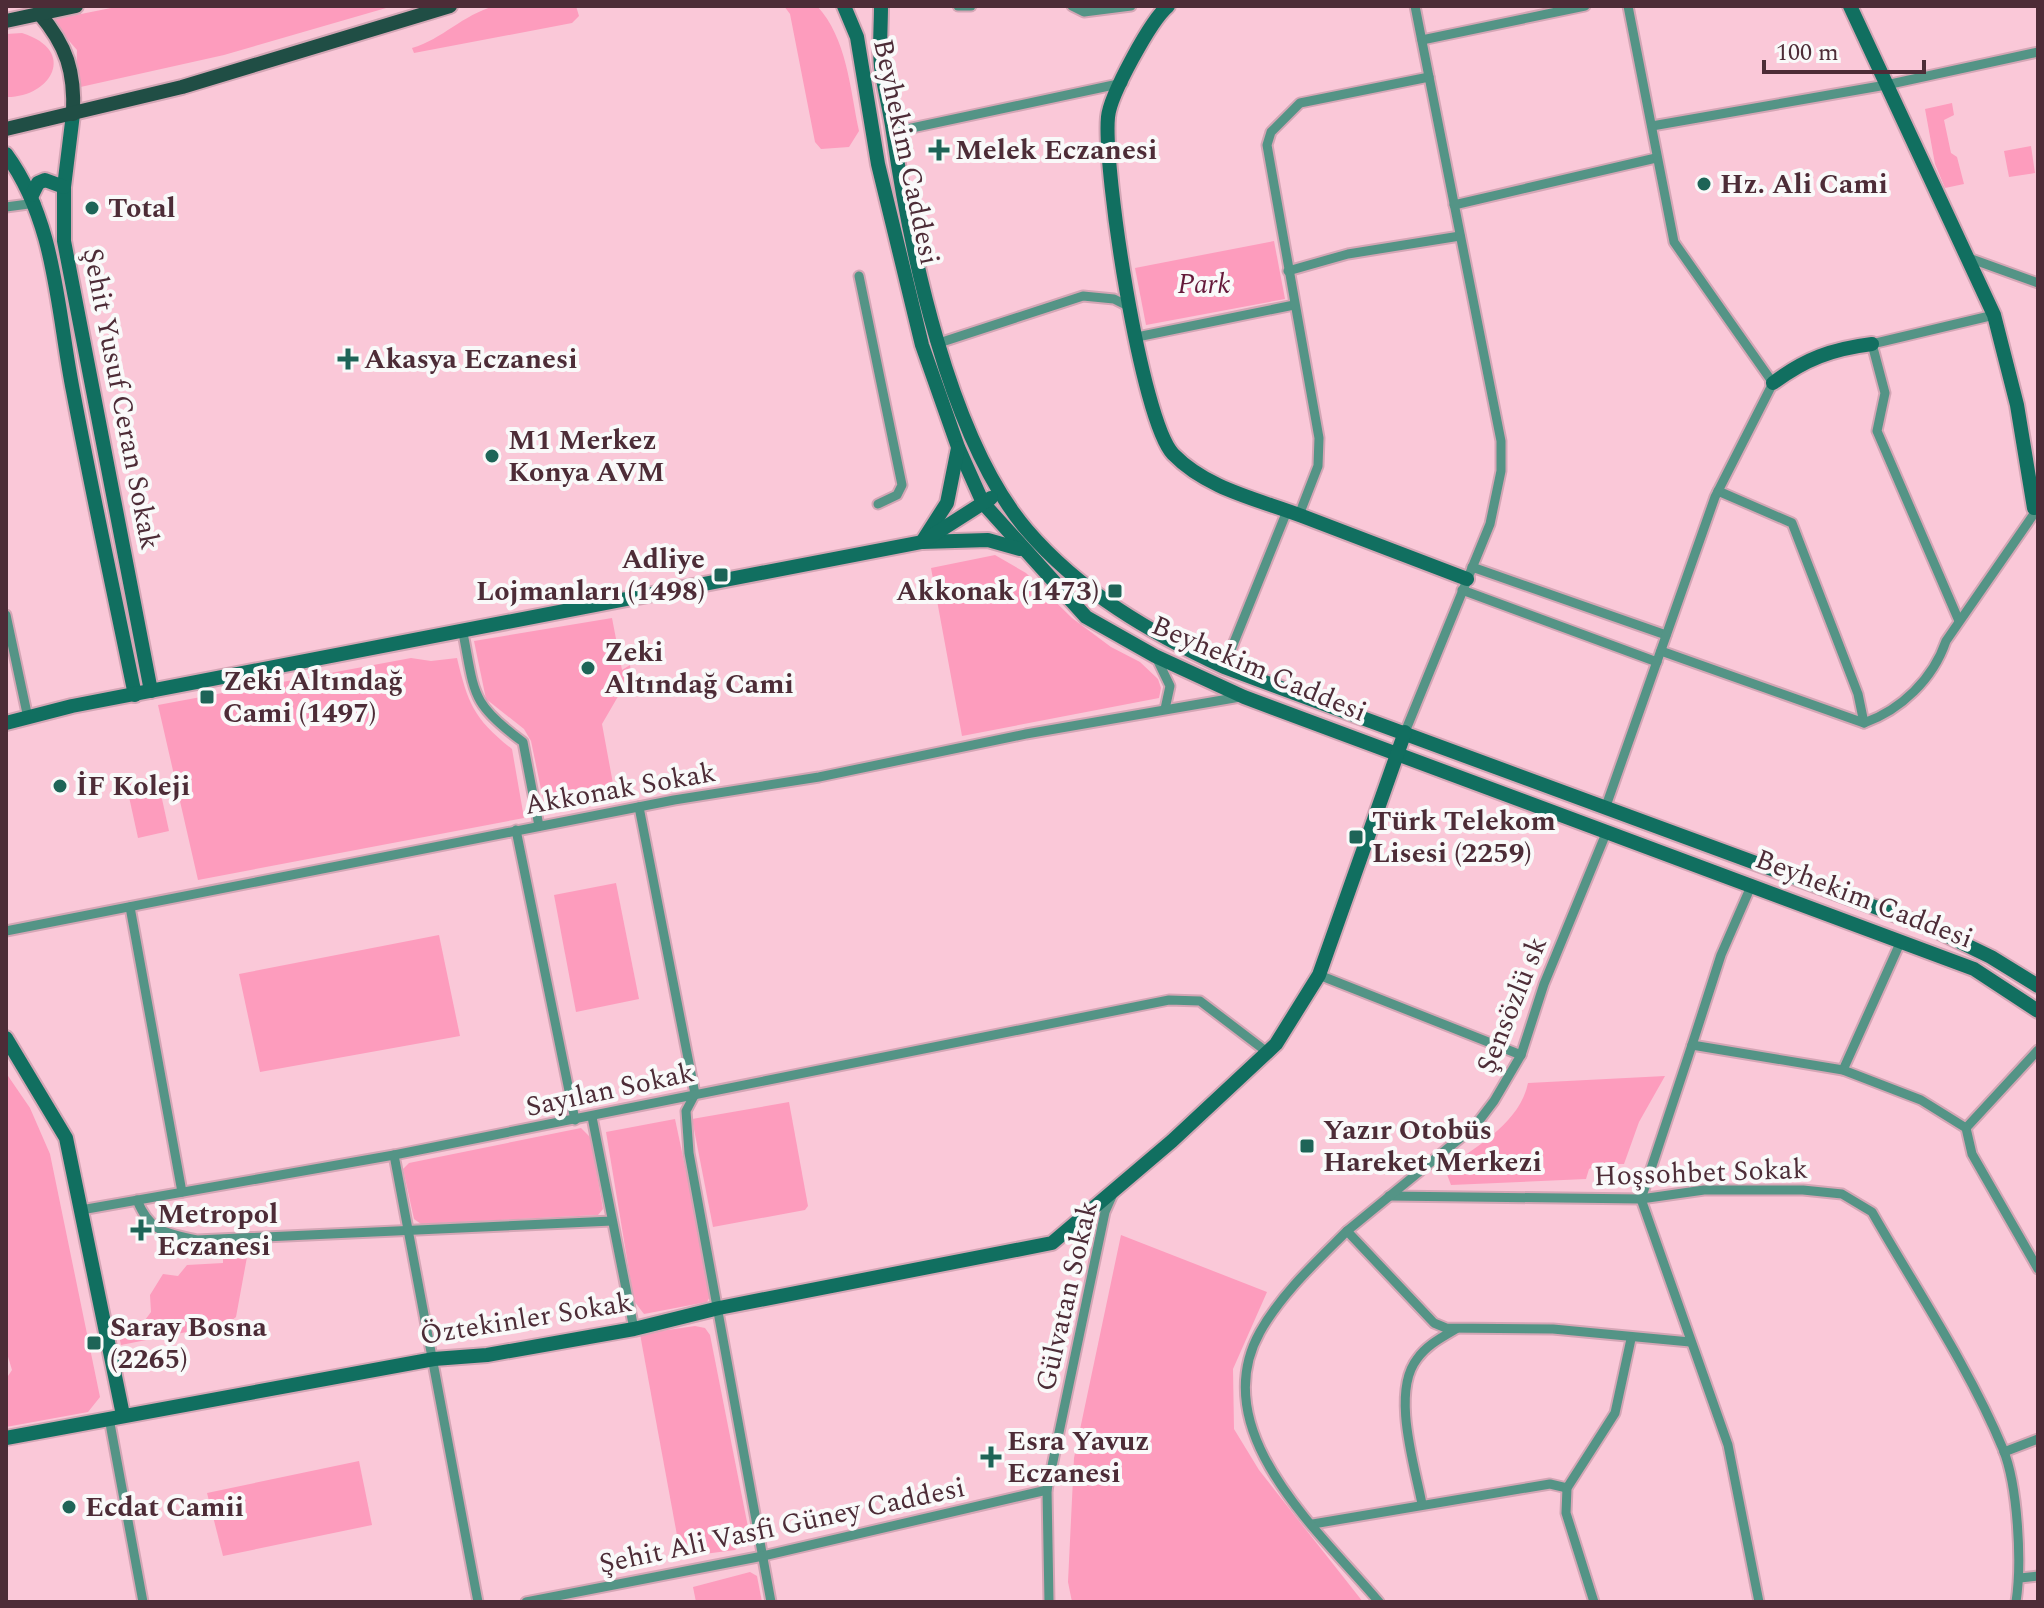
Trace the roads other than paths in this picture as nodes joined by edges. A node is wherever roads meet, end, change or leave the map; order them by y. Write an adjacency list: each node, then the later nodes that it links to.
1 (76, 6): 14 (main road)
2 (450, 6): 21 (main road)
3 (844, 6): 43 (street, Beyhekim Caddesi)
4 (881, 6): 24 (street, Beyhekim Caddesi)
5 (958, 6): 6 (street)
6 (971, 6)
7 (1072, 6): 8 (street)
8 (1131, 6)
9 (1168, 6): 19 (street)
10 (1415, 6): 16 (street)
11 (1585, 6): 16 (street)
12 (1628, 6): 22 (street)
13 (1850, 6): 20 (street)
14 (37, 10): 15 (main road); 21 (main road)
15 (6, 21)
16 (1422, 40): 18 (street)
17 (2038, 52): 20 (street)
18 (1429, 77): 29 (street); 33 (street)
19 (1123, 83): 24 (street); 37 (street)
20 (1886, 85): 22 (street); 32 (street)
21 (73, 114): 23 (main road); 27 (street, Şehit Yusuf Ceran Sokak)
22 (1652, 126): 26 (street)
23 (6, 129)
24 (893, 132): 40 (street, Beyhekim Caddesi)
25 (6, 154): 28 (street, Şehit Yusuf Ceran Sokak)
26 (1656, 158): 29 (street); 42 (street)
27 (64, 187): 28 (street); 61 (street, Şehit Yusuf Ceran Sokak)
28 (34, 199): 30 (street); 62 (street, Şehit Yusuf Ceran Sokak)
29 (1454, 205): 31 (street)
30 (6, 207)
31 (1460, 236): 33 (street); 52 (street)
32 (1966, 257): 35 (street); 38 (street)
33 (1288, 271): 36 (street)
34 (859, 276): 47 (street)
35 (2038, 283)
36 (1294, 305): 39 (street); 49 (street)
37 (1130, 307): 39 (street); 40 (street)
38 (1994, 315): 41 (street); 48 (street)
39 (1137, 337): 49 (street)
40 (939, 343): 44 (street, Beyhekim Caddesi)
41 (1872, 344): 42 (street); 54 (street)
42 (1773, 383): 45 (street)
43 (958, 447): 46 (street, Beyhekim Caddesi); 50 (street)
44 (1001, 491): 46 (street); 60 (street, Beyhekim Caddesi)
45 (1718, 491): 56 (street); 67 (street)
46 (983, 503): 50 (street); 51 (street, Beyhekim Caddesi)
47 (878, 504)
48 (2036, 508): 54 (street)
49 (1293, 513): 52 (street); 60 (street)
50 (922, 542): 51 (street); 55 (street)
51 (1021, 549): 58 (street, Beyhekim Caddesi)
52 (1467, 579): 56 (street); 59 (street); 68 (street)
53 (6, 615): 65 (street)
54 (1959, 621): 67 (street)
55 (463, 633): 61 (street); 72 (street)
56 (1666, 635): 57 (street)
57 (1661, 651): 59 (street); 67 (street)
58 (1155, 656): 63 (street, Beyhekim Caddesi); 64 (street)
59 (1657, 662): 70 (street)
60 (1224, 667): 68 (street, Beyhekim Caddesi)
61 (151, 691): 62 (street)
62 (135, 695): 65 (street)
63 (1244, 697): 64 (street, Akkonak Sokak); 69 (street, Beyhekim Caddesi)
64 (1165, 709): 71 (street, Akkonak Sokak)
65 (28, 718): 66 (street)
66 (6, 723)
67 (1864, 723)
68 (1405, 732): 69 (street); 70 (street, Beyhekim Caddesi)
69 (1399, 755): 74 (street, Beyhekim Caddesi); 79 (street)
70 (1606, 806): 80 (street, Beyhekim Caddesi)
71 (639, 807): 72 (street, Akkonak Sokak); 88 (street)
72 (539, 826): 73 (street, Akkonak Sokak)
73 (516, 830): 76 (street, Akkonak Sokak); 90 (street)
74 (1607, 831): 75 (street, Beyhekim Caddesi); 86 (street, Şensözlü sk)
75 (1752, 884): 78 (street, Beyhekim Caddesi); 83 (street)
76 (130, 907): 77 (street, Akkonak Sokak); 94 (street)
77 (6, 931)
78 (1901, 941): 81 (street, Beyhekim Caddesi); 87 (street)
79 (1319, 975): 85 (street); 86 (street)
80 (2038, 986)
81 (2038, 1011)
82 (6, 1038): 98 (street)
83 (1692, 1045): 87 (street); 96 (street)
84 (2038, 1050): 91 (street)
85 (1267, 1052): 88 (street, Sayılan Sokak); 93 (street)
86 (1521, 1055): 95 (street, Şensözlü sk)
87 (1843, 1070): 91 (street)
88 (695, 1094): 89 (street, Sayılan Sokak); 103 (street)
89 (592, 1117): 90 (street, Sayılan Sokak); 99 (street)
90 (575, 1120): 92 (street, Sayılan Sokak)
91 (1966, 1128): 102 (street)
92 (394, 1155): 94 (street, Sayılan Sokak); 100 (street)
93 (1115, 1191): 103 (street, Öztekinler Sokak); 114 (street, Gülvatan Sokak)
94 (182, 1192): 97 (street, Sayılan Sokak)
95 (1389, 1196): 96 (street, Hoşsohbet Sokak); 101 (street, Şensözlü sk)
96 (1641, 1199): 107 (street); 112 (street, Hoşsohbet Sokak)
97 (137, 1200): 98 (street, Sayılan Sokak); 100 (street)
98 (81, 1210): 109 (street)
99 (612, 1221): 100 (street); 104 (street)
100 (408, 1229): 108 (street)
101 (1347, 1231): 105 (street); 116 (street, Şensözlü sk)
102 (2038, 1269)
103 (719, 1308): 104 (street, Öztekinler Sokak); 117 (street)
104 (634, 1329): 108 (street, Öztekinler Sokak)
105 (1456, 1329): 106 (street); 115 (street)
106 (1631, 1339): 107 (street); 113 (street)
107 (1690, 1342): 127 (street)
108 (434, 1359): 109 (street, Öztekinler Sokak); 121 (street)
109 (116, 1416): 110 (street, Öztekinler Sokak); 120 (street)
110 (6, 1438)
111 (2038, 1439): 112 (street)
112 (2004, 1452): 119 (street, Hoşsohbet Sokak)
113 (1567, 1488): 115 (street); 126 (street)
114 (1047, 1490): 117 (street, Şehit Ali Vasfi Güney Caddesi); 124 (street, Gülvatan Sokak)
115 (1422, 1504): 116 (street)
116 (1313, 1524): 125 (street)
117 (763, 1556): 122 (street, Şehit Ali Vasfi Güney Caddesi); 123 (street)
118 (2038, 1576): 119 (street)
119 (2020, 1578): 128 (street, Hoşsohbet Sokak)
120 (143, 1602)
121 (478, 1602)
122 (526, 1602)
123 (771, 1602)
124 (1049, 1602)
125 (1379, 1602)
126 (1594, 1602)
127 (1759, 1602)
128 (2016, 1602)

